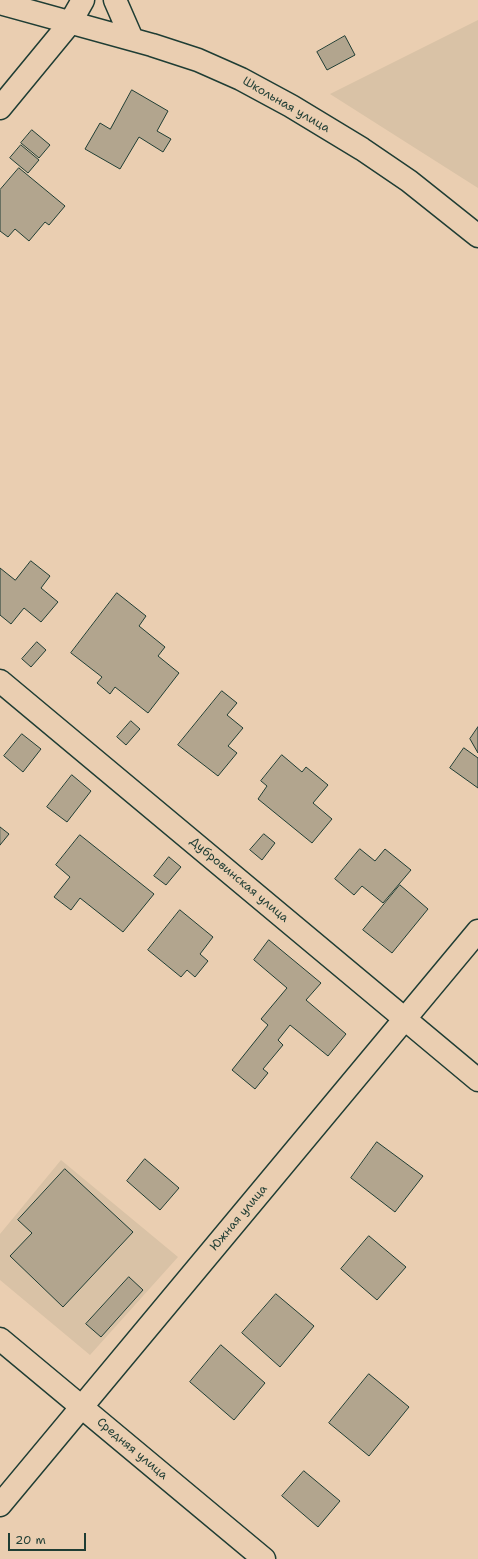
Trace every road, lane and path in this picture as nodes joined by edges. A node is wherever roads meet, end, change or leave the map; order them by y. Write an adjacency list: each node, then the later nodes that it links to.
1 (83, 0): 4 (street)
2 (115, 0): 5 (street)
3 (0, 3): 4 (street, Школьная улица)
4 (70, 23): 5 (street, Школьная улица); 6 (street)
5 (132, 39): 7 (street, Школьная улица)
6 (0, 108)
7 (478, 236)
8 (0, 681): 10 (street, Дубровинская улица)
9 (478, 931): 10 (street, Южная улица)
10 (405, 1019): 11 (street, Дубровинская улица); 13 (street, Южная улица)
11 (478, 1080)
12 (0, 1339): 13 (street, Средняя улица)
13 (81, 1408): 14 (street, Южная улица); 15 (street, Средняя улица)
14 (0, 1505)
15 (264, 1559)

